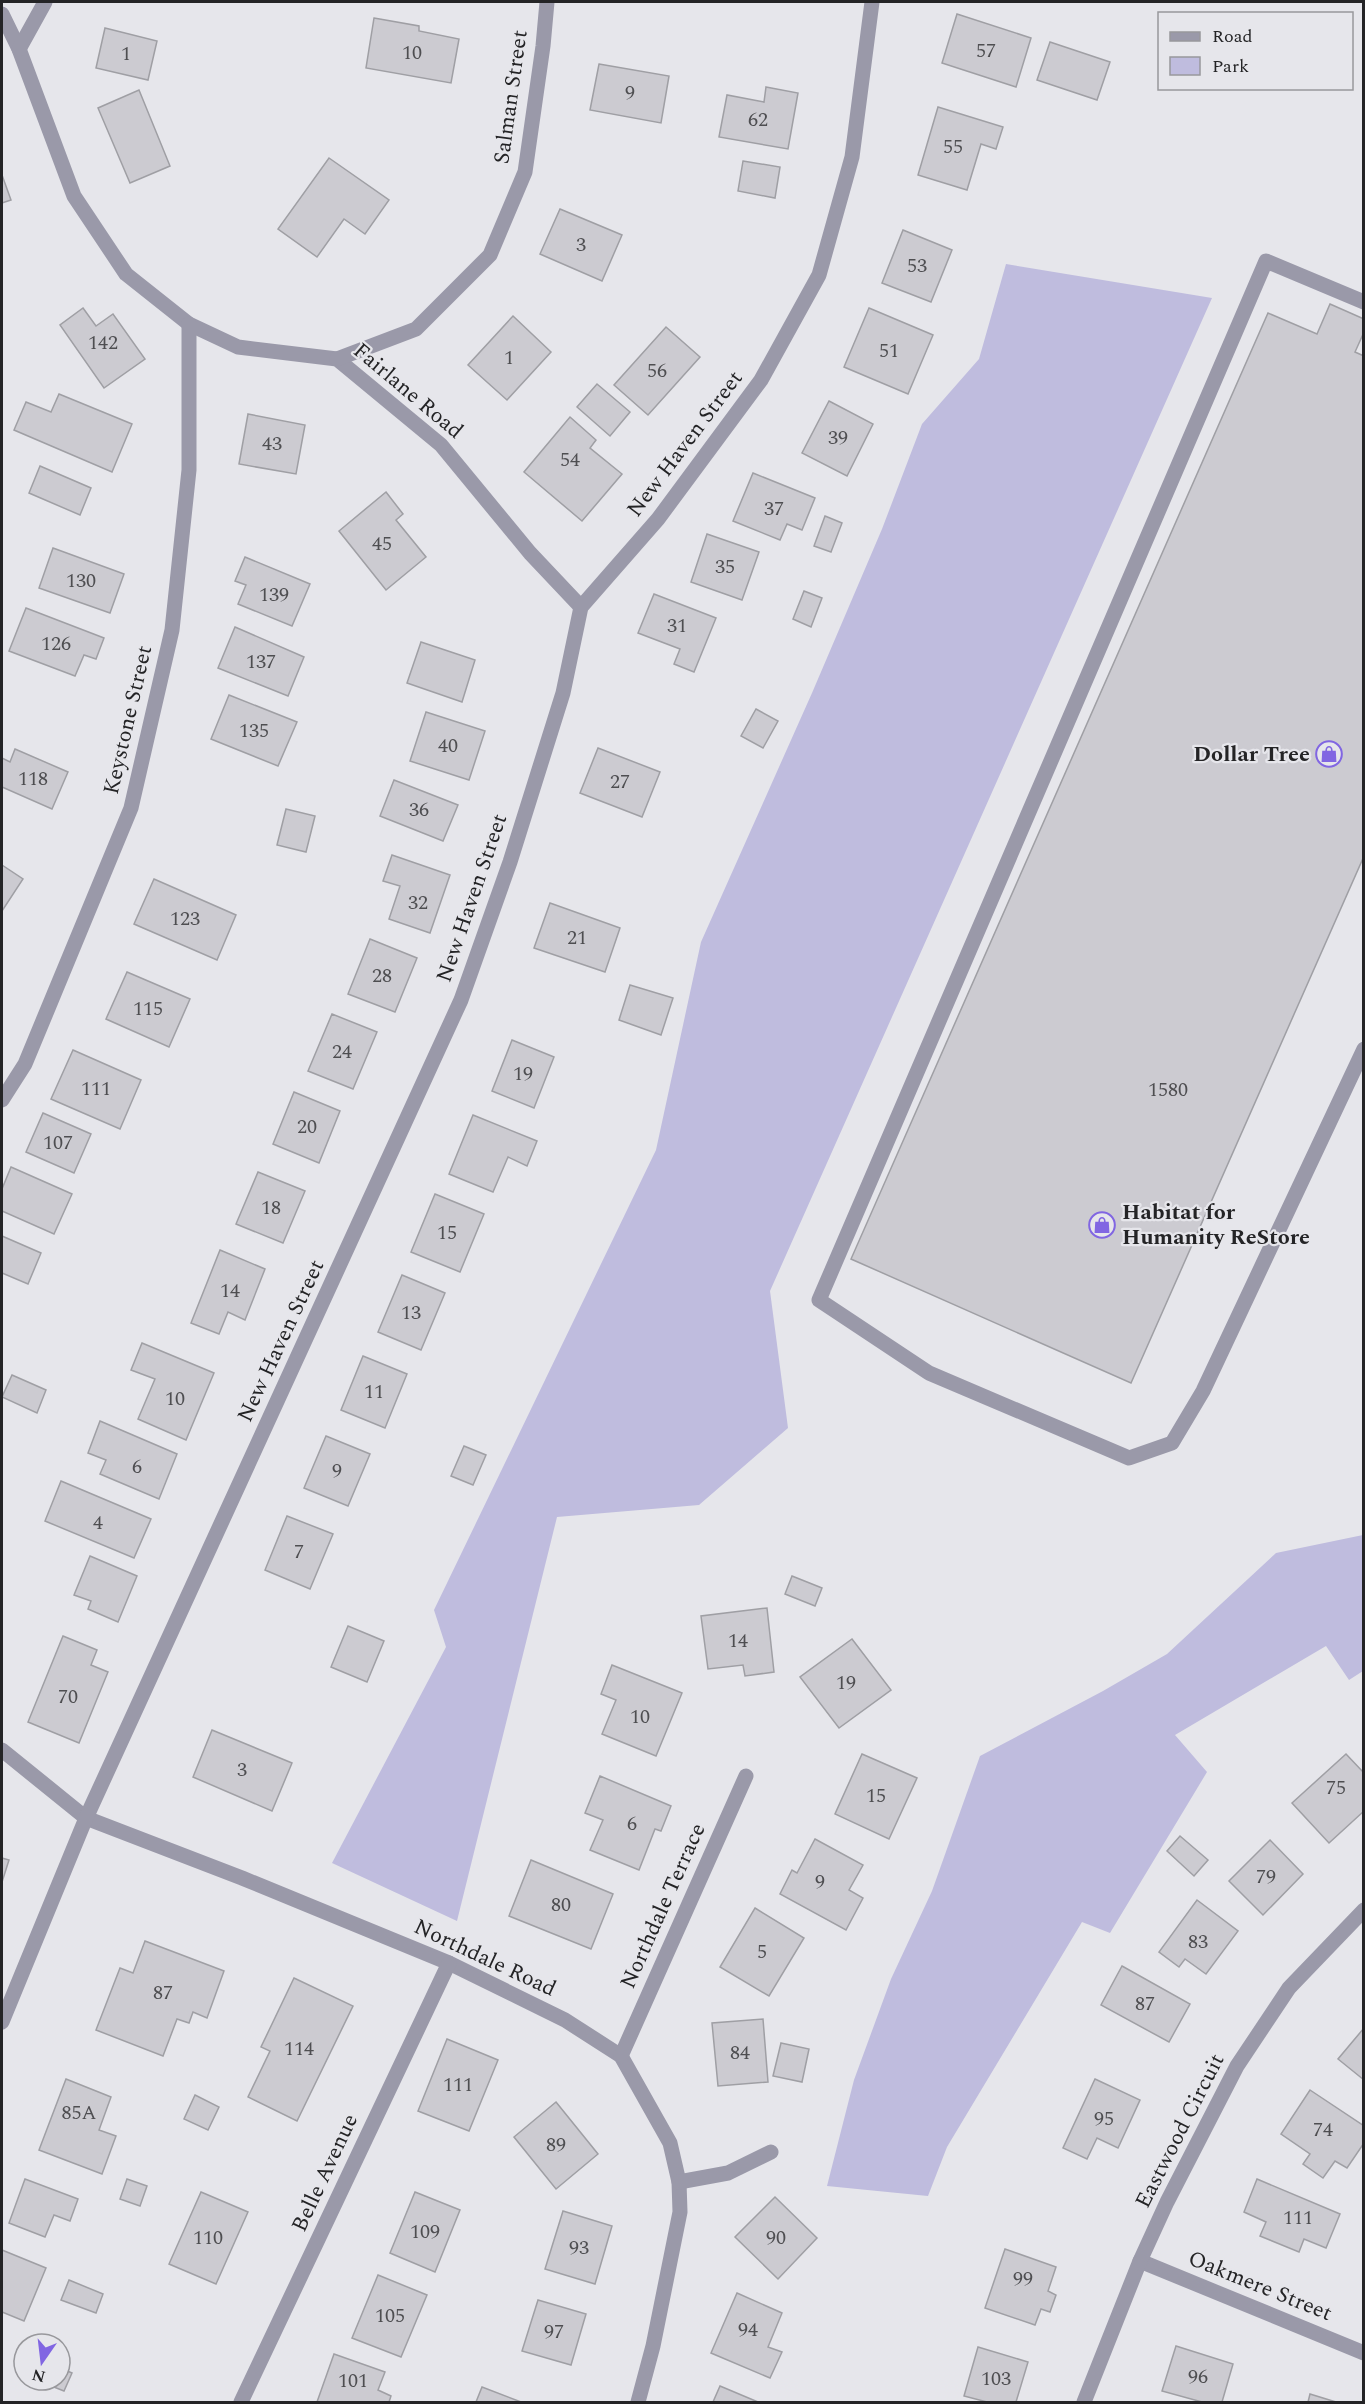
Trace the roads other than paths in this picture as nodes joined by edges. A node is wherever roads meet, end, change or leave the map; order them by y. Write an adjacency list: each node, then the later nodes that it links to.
1 (45, 2): 5 (street)
2 (547, 2): 8 (street, Salman Street)
3 (872, 2): 9 (street, New Haven Street)
4 (2, 14): 5 (street, Fairlane Road)
5 (19, 49): 7 (street, Fairlane Road)
6 (1364, 302): 10 (street)
7 (189, 324): 8 (street, Fairlane Road); 11 (street, Keystone Street)
8 (337, 358): 9 (street, Fairlane Road)
9 (581, 607): 14 (street, New Haven Street)
10 (1364, 1049)
11 (2, 1100)
12 (2, 1750): 14 (street, Northdale Road)
13 (746, 1776): 18 (street, Northdale Terrace)
14 (86, 1818): 16 (street, Northdale Road); 17 (street, New Haven Street)
15 (1364, 1910): 21 (street, Eastwood Circuit)
16 (449, 1963): 18 (street, Northdale Road); 23 (street, Belle Avenue)
17 (2, 2022)
18 (621, 2056): 20 (street, Northdale Road)
19 (771, 2152): 20 (street)
20 (679, 2182): 24 (street, Northdale Road)
21 (1140, 2261): 22 (street, Oakmere Street); 25 (street, Eastwood Circuit)
22 (1364, 2353)
23 (241, 2403)
24 (638, 2403)
25 (1084, 2403)

